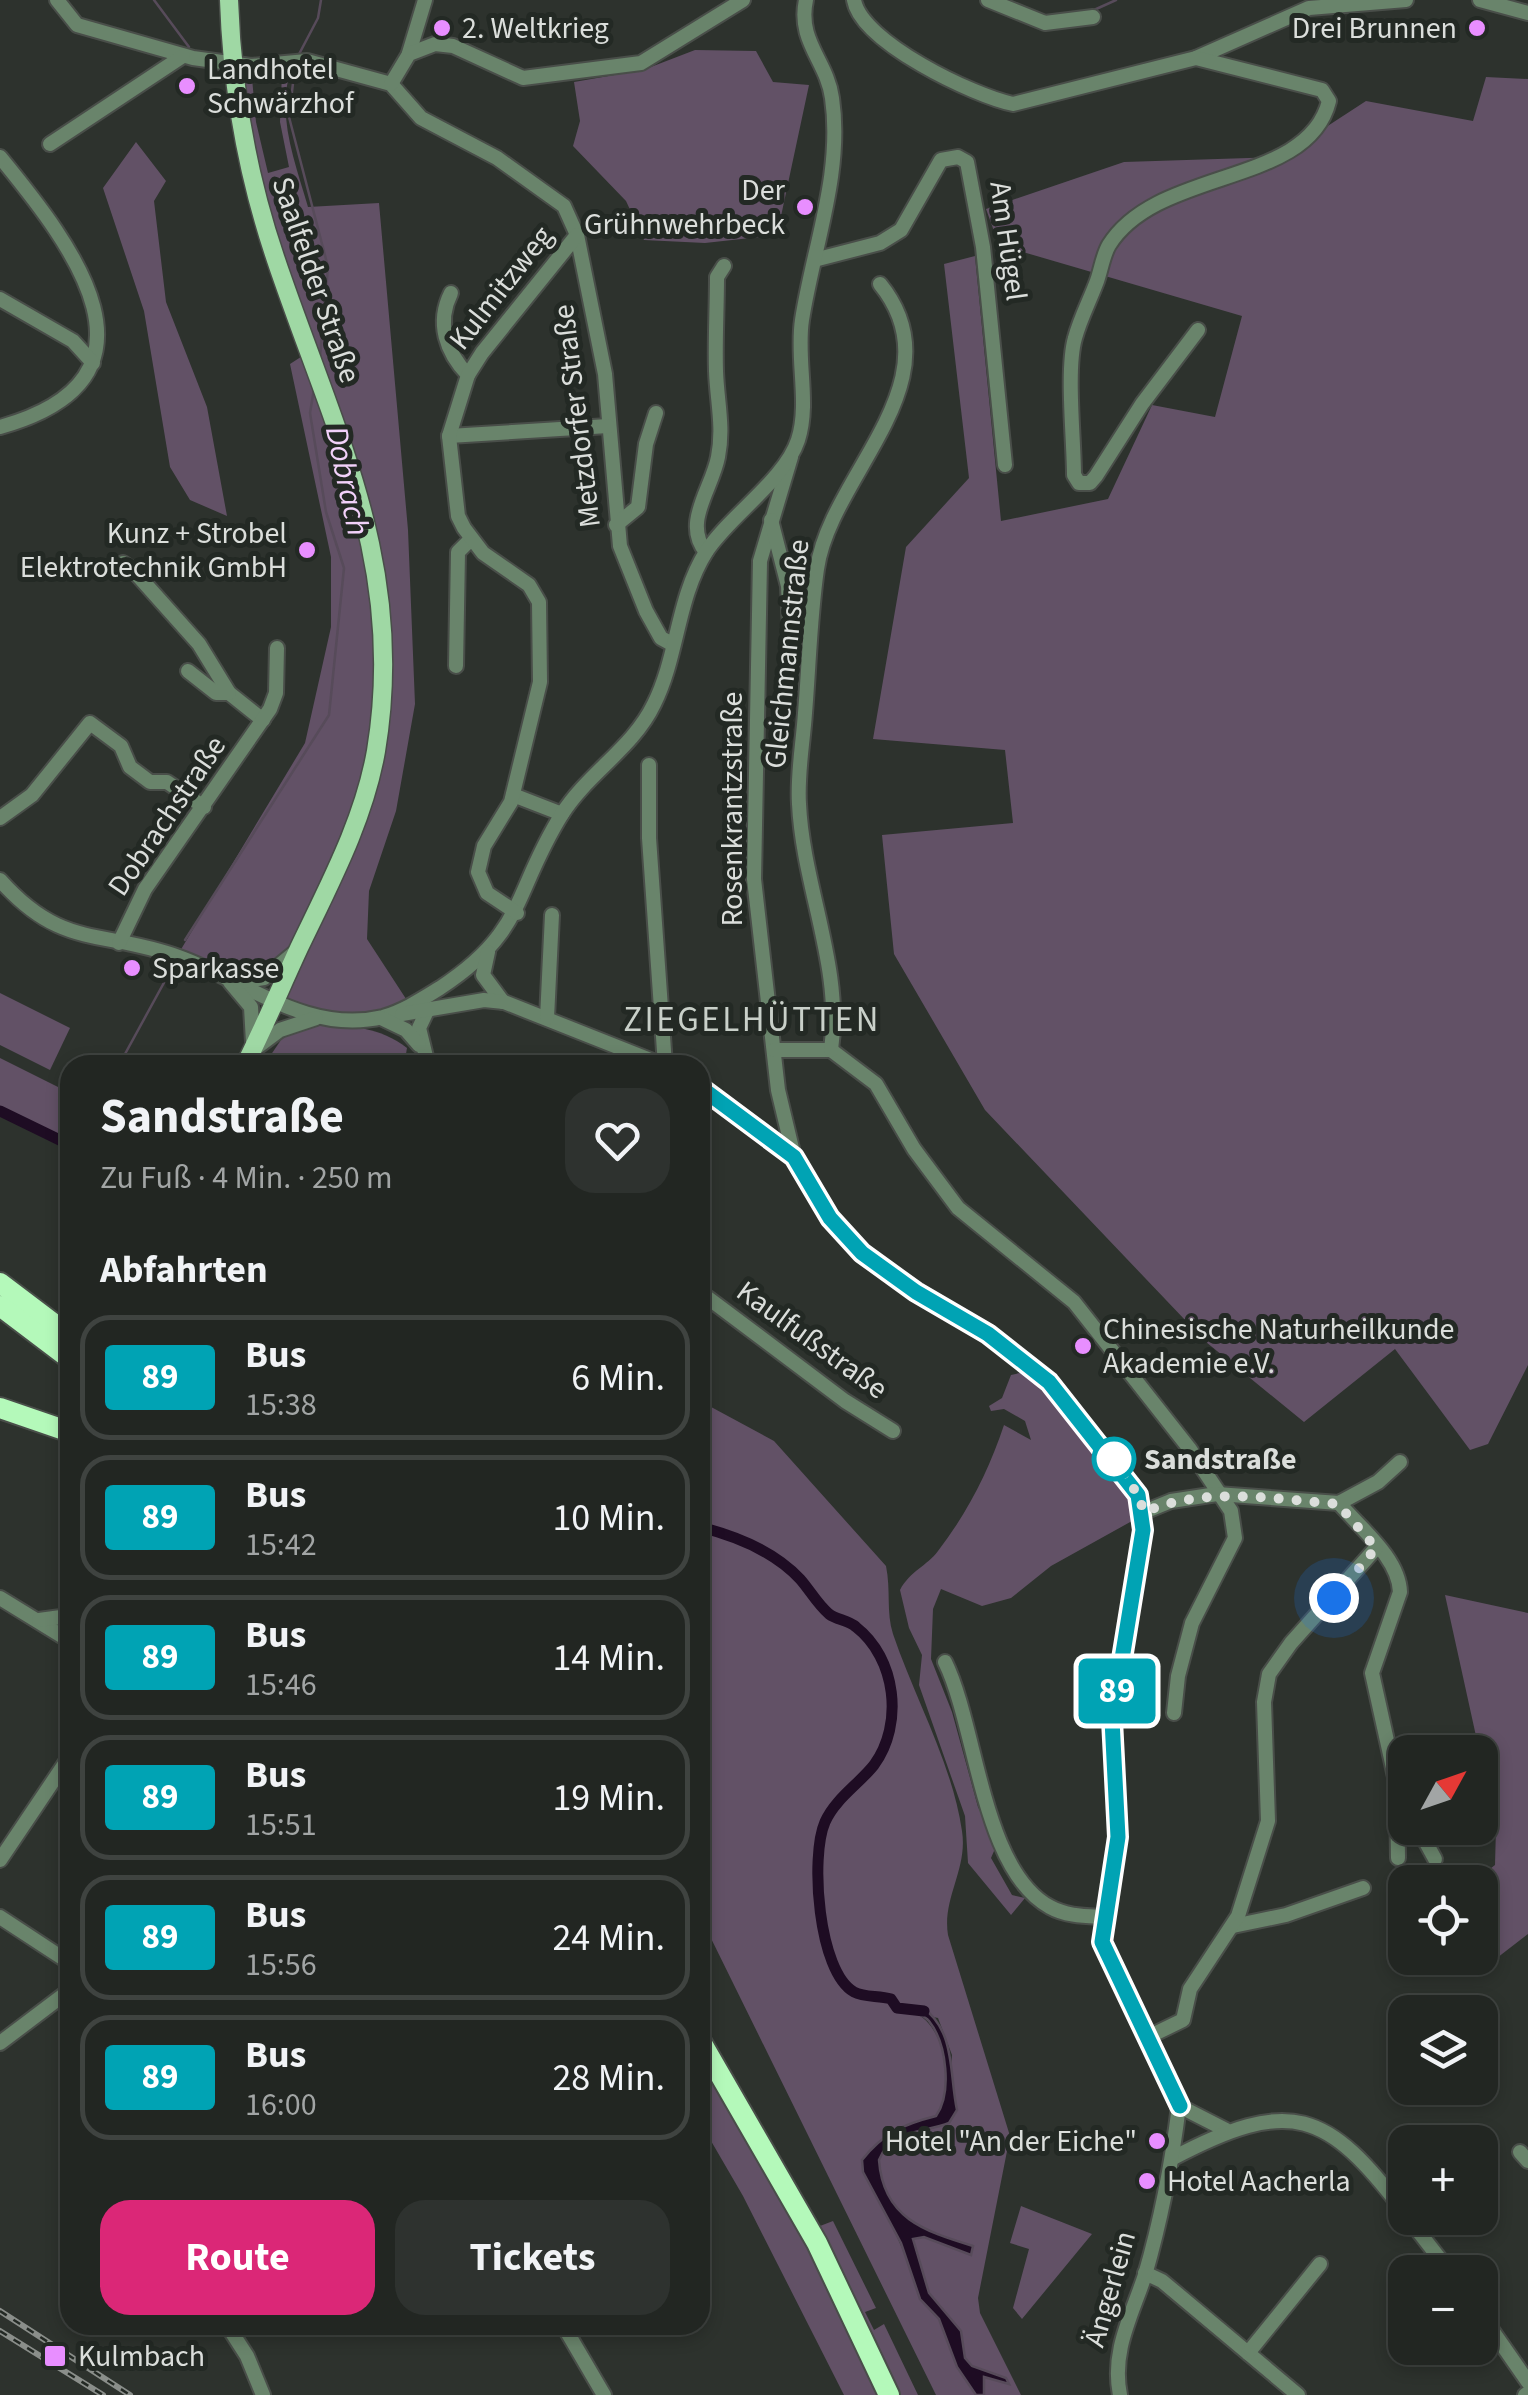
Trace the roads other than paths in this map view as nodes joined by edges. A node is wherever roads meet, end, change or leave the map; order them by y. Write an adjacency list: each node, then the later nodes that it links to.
1 (56, 0): 13 (street)
2 (229, 0): 15 (main road, Saalfelder Straße)
3 (425, 0): 12 (street)
4 (743, 0): 12 (street)
5 (806, 0): 20 (street, Rosenkrantzstraße)
6 (988, 0): 11 (street)
7 (1406, 0): 14 (street)
8 (1487, 1): 10 (street)
9 (855, 5): 14 (street)
10 (1528, 13)
11 (1093, 17)
12 (409, 54): 16 (street)
13 (184, 56): 15 (street); 17 (street)
14 (1196, 58): 25 (street)
15 (232, 65): 16 (street); 57 (main road, Saalfelder Straße)
16 (391, 84): 19 (street, Metzdorfer Straße)
17 (50, 144)
18 (3, 168): 26 (street)
19 (577, 234): 29 (street, Kulmitzweg); 31 (street, Metzdorfer Straße)
20 (818, 259): 34 (street, Rosenkrantzstraße); 35 (street, Am Hügel)
21 (724, 266): 39 (street)
22 (880, 284): 69 (street, Gleichmannstraße)
23 (451, 292): 29 (street, Kulmitzweg)
24 (0, 299): 27 (street)
25 (1198, 330)
26 (100, 331): 27 (street); 28 (street)
27 (73, 341): 28 (street)
28 (94, 363): 32 (street)
29 (468, 374): 33 (street, Kulmitzweg)
30 (656, 413): 37 (street)
31 (608, 426): 33 (street); 37 (street, Metzdorfer Straße)
32 (0, 427)
33 (448, 436): 38 (street, Kulmitzweg)
34 (792, 453): 36 (street, Rosenkrantzstraße); 39 (street)
35 (1005, 465)
36 (771, 519): 41 (street); 68 (street, Rosenkrantzstraße)
37 (616, 525): 42 (street, Metzdorfer Straße)
38 (471, 539): 44 (street); 49 (street)
39 (706, 552): 42 (street)
40 (117, 566): 46 (street, Dobrachstraße)
41 (790, 630)
42 (672, 644): 51 (street)
43 (276, 648): 47 (street, Dobrachstraße)
44 (456, 666)
45 (188, 671): 46 (street, Dobrachstraße)
46 (229, 693): 47 (street, Dobrachstraße)
47 (263, 720): 50 (street, Dobrachstraße)
48 (649, 765): 75 (street)
49 (513, 796): 51 (street); 54 (street)
50 (204, 808): 52 (street); 56 (street, Dobrachstraße)
51 (562, 814): 54 (street)
52 (0, 818)
53 (0, 880): 56 (street)
54 (517, 913): 58 (street)
55 (552, 916): 66 (street)
56 (119, 942): 59 (street)
57 (298, 950): 60 (street); 61 (main road)
58 (488, 952): 62 (street); 63 (street)
59 (222, 975): 60 (street); 70 (street)
60 (238, 982): 61 (street)
61 (274, 1002): 64 (street); 71 (main road)
62 (504, 1002): 63 (street); 66 (street)
63 (422, 1006): 65 (street); 67 (street)
64 (317, 1018): 65 (street); 72 (street)
65 (380, 1018): 67 (street)
66 (546, 1018): 74 (street)
67 (422, 1047): 73 (street)
68 (774, 1050): 69 (street); 77 (street, Rosenkrantzstraße)
69 (831, 1050): 89 (street)
70 (251, 1055)
71 (252, 1055)
72 (254, 1055)
73 (425, 1055)
74 (639, 1055)
75 (664, 1055)
76 (710, 1094): 77 (street)
77 (794, 1157): 91 (street)
78 (0, 1283): 81 (highway)
79 (710, 1300): 87 (street, Kaulfußstraße)
80 (0, 1306): 82 (highway)
81 (60, 1328)
82 (60, 1351)
83 (0, 1408): 85 (highway)
84 (60, 1415): 85 (highway)
85 (37, 1421): 86 (highway)
86 (60, 1429)
87 (893, 1431)
88 (1400, 1462): 90 (street)
89 (1217, 1494): 90 (street); 91 (street); 98 (street)
90 (1338, 1504): 92 (street)
91 (1144, 1512): 108 (street)
92 (1376, 1548): 99 (street); 109 (street)
93 (0, 1598): 95 (street)
94 (60, 1616): 95 (street)
95 (39, 1620): 96 (street)
96 (60, 1634)
97 (944, 1662): 108 (street)
98 (1174, 1713)
99 (1388, 1745)
100 (60, 1771): 105 (street)
101 (1398, 1845): 103 (street)
102 (1427, 1845): 104 (street)
103 (1398, 1858)
104 (1435, 1859)
105 (0, 1860)
106 (1363, 1888): 109 (street)
107 (0, 1917): 110 (street)
108 (1103, 1918): 112 (street)
109 (1233, 1926): 112 (street)
110 (60, 1956)
111 (60, 1998): 113 (street)
112 (1146, 2038): 115 (street)
113 (0, 2043)
114 (710, 2058): 130 (highway)
115 (1180, 2106): 116 (street); 117 (street, Ängerlein)
116 (1226, 2130): 117 (street); 118 (street)
117 (1172, 2158): 122 (street, Ängerlein)
118 (1388, 2191)
119 (1422, 2235): 120 (street)
120 (1437, 2255)
121 (1320, 2264): 126 (street)
122 (1145, 2274): 126 (street); 131 (street, Ängerlein)
123 (233, 2335): 128 (street)
124 (569, 2335): 129 (street)
125 (1498, 2340): 127 (street)
126 (1248, 2353): 132 (street)
127 (1528, 2382)
128 (263, 2395)
129 (604, 2395)
130 (889, 2395)
131 (1120, 2395)
132 (1298, 2395)

